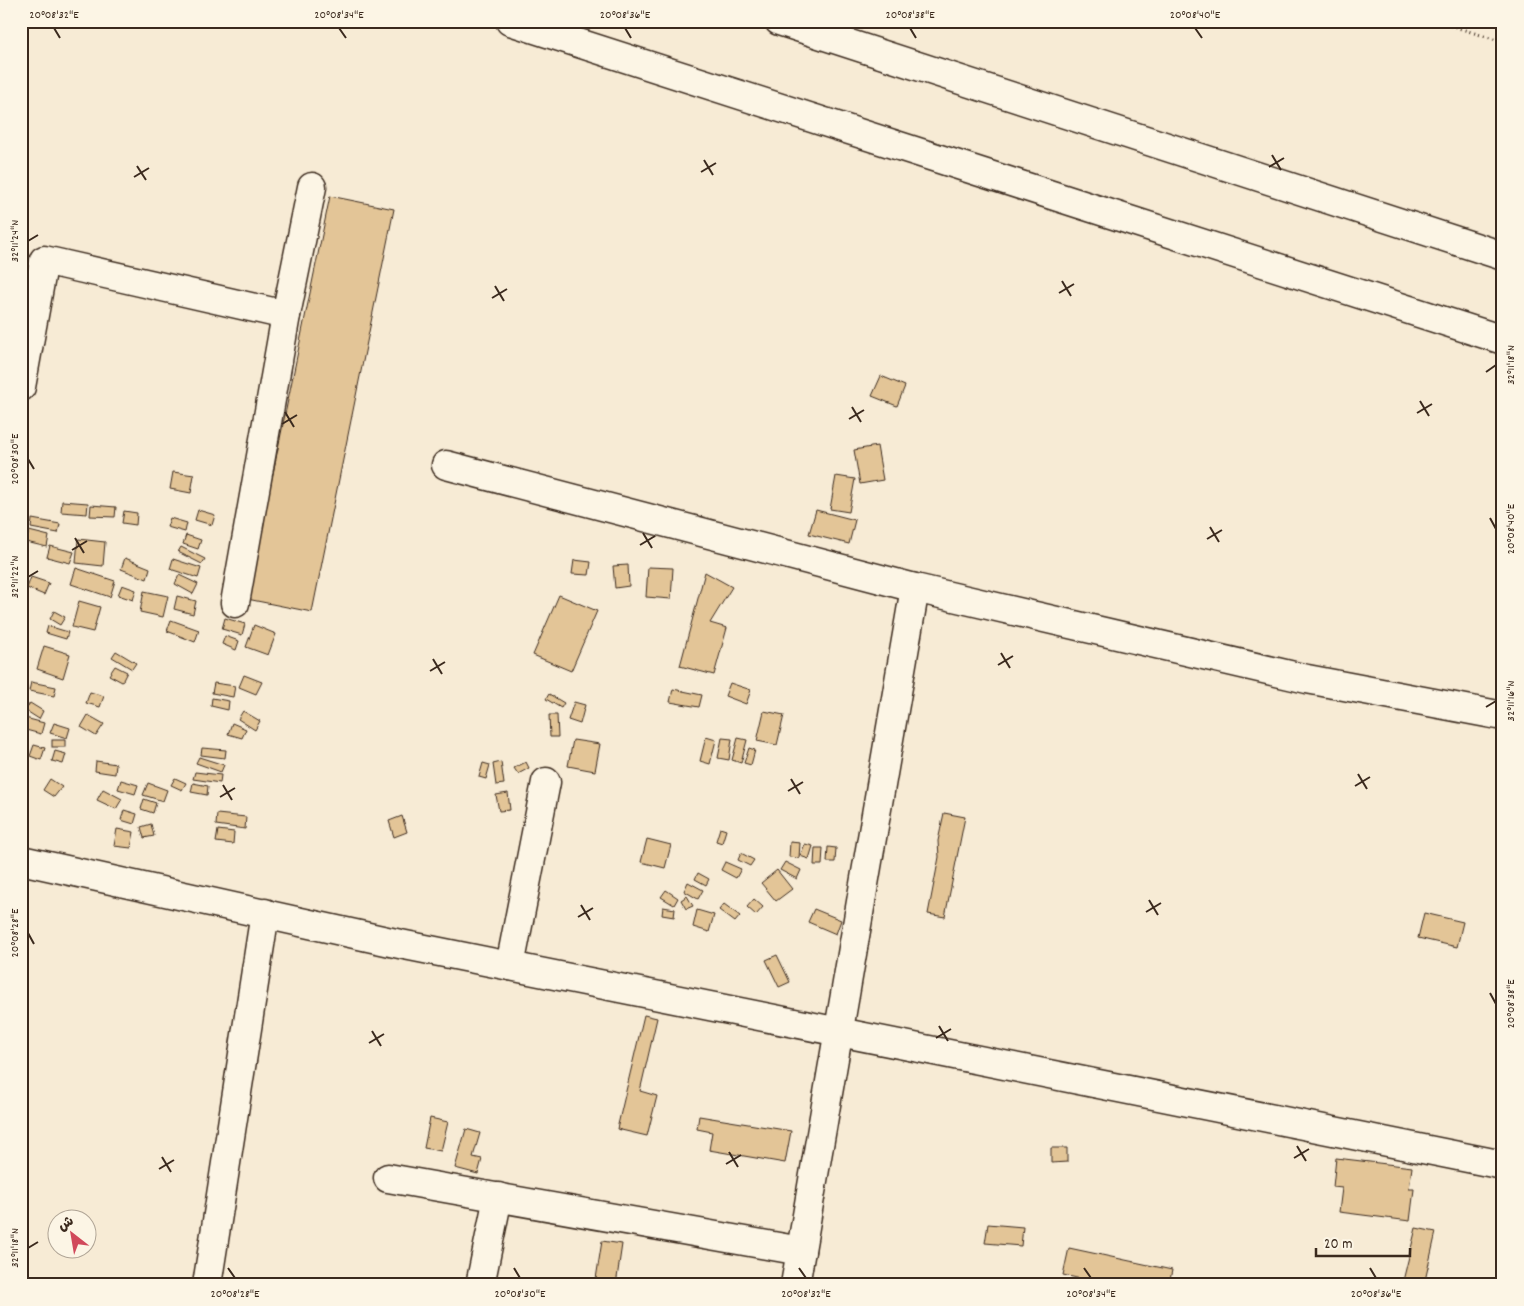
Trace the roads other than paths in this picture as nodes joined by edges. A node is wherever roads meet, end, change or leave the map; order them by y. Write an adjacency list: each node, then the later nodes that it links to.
1 (510, 21): 6 (street)
2 (779, 21): 4 (street)
3 (312, 188): 5 (street)
4 (1503, 256)
5 (286, 315): 7 (street); 10 (street)
6 (1503, 340)
7 (21, 387)
8 (446, 465): 9 (street)
9 (915, 588): 11 (street); 16 (street)
10 (235, 603)
11 (1503, 716)
12 (546, 782): 15 (street)
13 (21, 860): 14 (street)
14 (265, 914): 15 (street); 21 (street)
15 (510, 966): 16 (street)
16 (838, 1034): 17 (street); 20 (street)
17 (1503, 1165)
18 (388, 1178): 19 (street)
19 (498, 1197): 20 (street); 22 (street)
20 (801, 1251): 23 (street)
21 (207, 1285)
22 (480, 1285)
23 (795, 1285)

